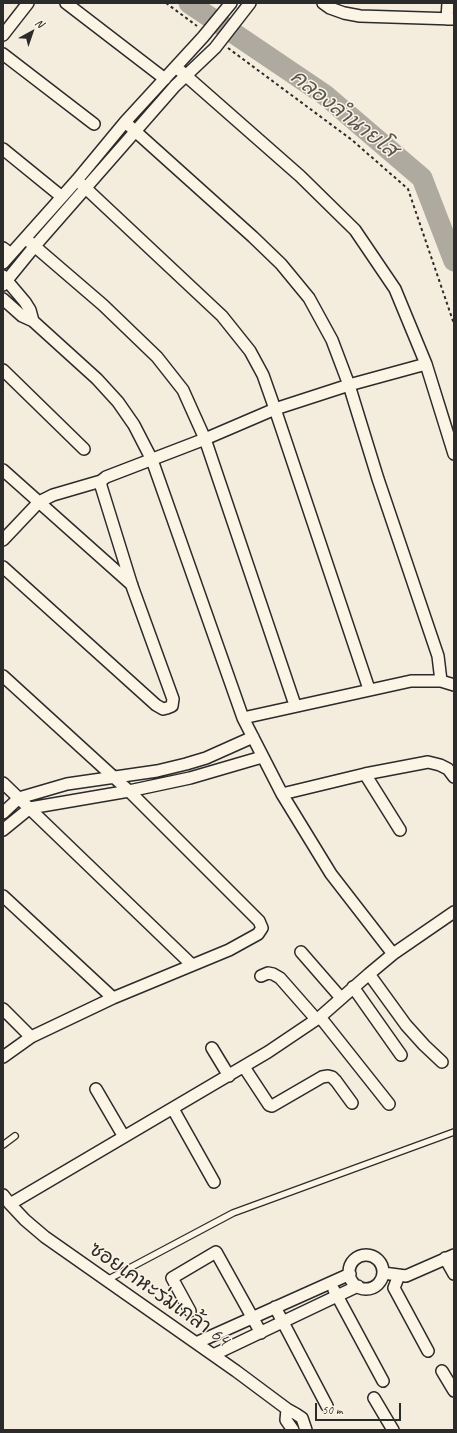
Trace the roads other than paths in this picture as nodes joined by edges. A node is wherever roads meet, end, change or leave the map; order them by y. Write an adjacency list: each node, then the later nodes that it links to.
1 (28, 3): 8 (street)
2 (66, 3): 12 (street)
3 (231, 3): 10 (street)
4 (250, 3): 11 (street)
5 (323, 3): 7 (street)
6 (448, 3): 7 (street)
7 (451, 19)
8 (3, 35)
9 (3, 54): 14 (street)
10 (176, 67): 11 (street); 12 (street)
11 (186, 76): 15 (street); 27 (street)
12 (165, 79): 13 (street)
13 (125, 122): 15 (street); 17 (street)
14 (94, 124)
15 (136, 131): 18 (street); 29 (street)
16 (3, 149): 19 (street)
17 (77, 180): 18 (street); 19 (street)
18 (86, 188): 21 (street); 30 (street)
19 (62, 197): 20 (street)
20 (25, 238): 21 (street); 22 (street)
21 (34, 246): 24 (street); 31 (street)
22 (7, 251): 23 (street)
23 (3, 263)
24 (4, 280): 26 (street)
25 (3, 299): 26 (street)
26 (33, 321): 34 (street)
27 (426, 364): 29 (street); 33 (street)
28 (3, 370): 32 (street)
29 (349, 385): 30 (street); 42 (street)
30 (275, 409): 31 (street); 44 (street)
31 (205, 439): 34 (street); 45 (street)
32 (84, 449)
33 (454, 454)
34 (152, 460): 36 (street); 46 (street)
35 (3, 470): 37 (street)
36 (101, 481): 37 (street); 40 (street)
37 (38, 502): 38 (street); 40 (street)
38 (3, 540)
39 (3, 567): 40 (street)
40 (132, 586)
41 (3, 676): 50 (street)
42 (441, 681): 43 (street); 44 (street)
43 (454, 685)
44 (369, 690): 45 (street)
45 (296, 705): 46 (street)
46 (243, 718): 47 (street)
47 (253, 737): 48 (street); 50 (street)
48 (262, 757): 53 (street); 54 (street)
49 (365, 774): 51 (street); 54 (street); 59 (street)
50 (113, 776): 53 (street); 55 (street)
51 (454, 777)
52 (3, 783): 55 (street)
53 (129, 791): 56 (street); 64 (street)
54 (282, 794): 63 (street)
55 (19, 798): 56 (street); 57 (street)
56 (30, 808): 58 (street); 64 (street)
57 (3, 813)
58 (3, 830)
59 (400, 830)
60 (3, 896): 68 (street)
61 (454, 912): 63 (street)
62 (302, 952): 69 (street)
63 (393, 954): 65 (street)
64 (192, 964): 68 (street)
65 (369, 974): 67 (street); 76 (street)
66 (261, 976): 71 (street)
67 (353, 987): 69 (street); 74 (street)
68 (113, 998): 72 (street)
69 (341, 998): 71 (street)
70 (3, 1009): 72 (street)
71 (318, 1018): 77 (street); 81 (street)
72 (31, 1037): 75 (street)
73 (212, 1048): 78 (street)
74 (401, 1055)
75 (3, 1057)
76 (442, 1062)
77 (244, 1067): 78 (street); 80 (street)
78 (229, 1076): 82 (street)
79 (96, 1089): 85 (street)
80 (352, 1103)
81 (389, 1104)
82 (173, 1109): 85 (street); 87 (street)
83 (454, 1132): 95 (lane)
84 (15, 1136): 86 (lane)
85 (124, 1137): 89 (street)
86 (3, 1144)
87 (214, 1182)
88 (3, 1195): 89 (street, ซอยเคหะร่มเกล้า 64)
89 (10, 1204): 95 (street, ซอยเคหะร่มเกล้า 64)
90 (450, 1257): 93 (street); 94 (street)
91 (383, 1273): 92 (street); 94 (street); 97 (street)
92 (350, 1274): 96 (street); 97 (street)
93 (454, 1274)
94 (399, 1275): 105 (street)
95 (106, 1280): 104 (street, ซอยเคหะร่มเกล้า 64)
96 (330, 1283): 98 (street); 99 (street)
97 (358, 1286): 98 (street)
98 (338, 1296): 102 (street); 108 (street)
99 (275, 1307): 101 (street); 102 (street)
100 (190, 1311): 101 (street)
101 (252, 1318): 103 (street); 104 (street)
102 (283, 1322): 103 (street); 111 (street)
103 (260, 1332): 106 (street)
104 (196, 1343): 106 (street, ซอยเคหะร่มเกล้า 64)
105 (428, 1351)
106 (213, 1355): 112 (street, ซอยเคหะร่มเกล้า 64)
107 (442, 1371): 109 (street)
108 (383, 1381)
109 (454, 1391)
110 (374, 1398): 115 (street)
111 (327, 1406)
112 (287, 1409): 113 (street); 114 (street, ซอยเคหะร่มเกล้า 64)
113 (293, 1430)
114 (306, 1430)
115 (394, 1430)

